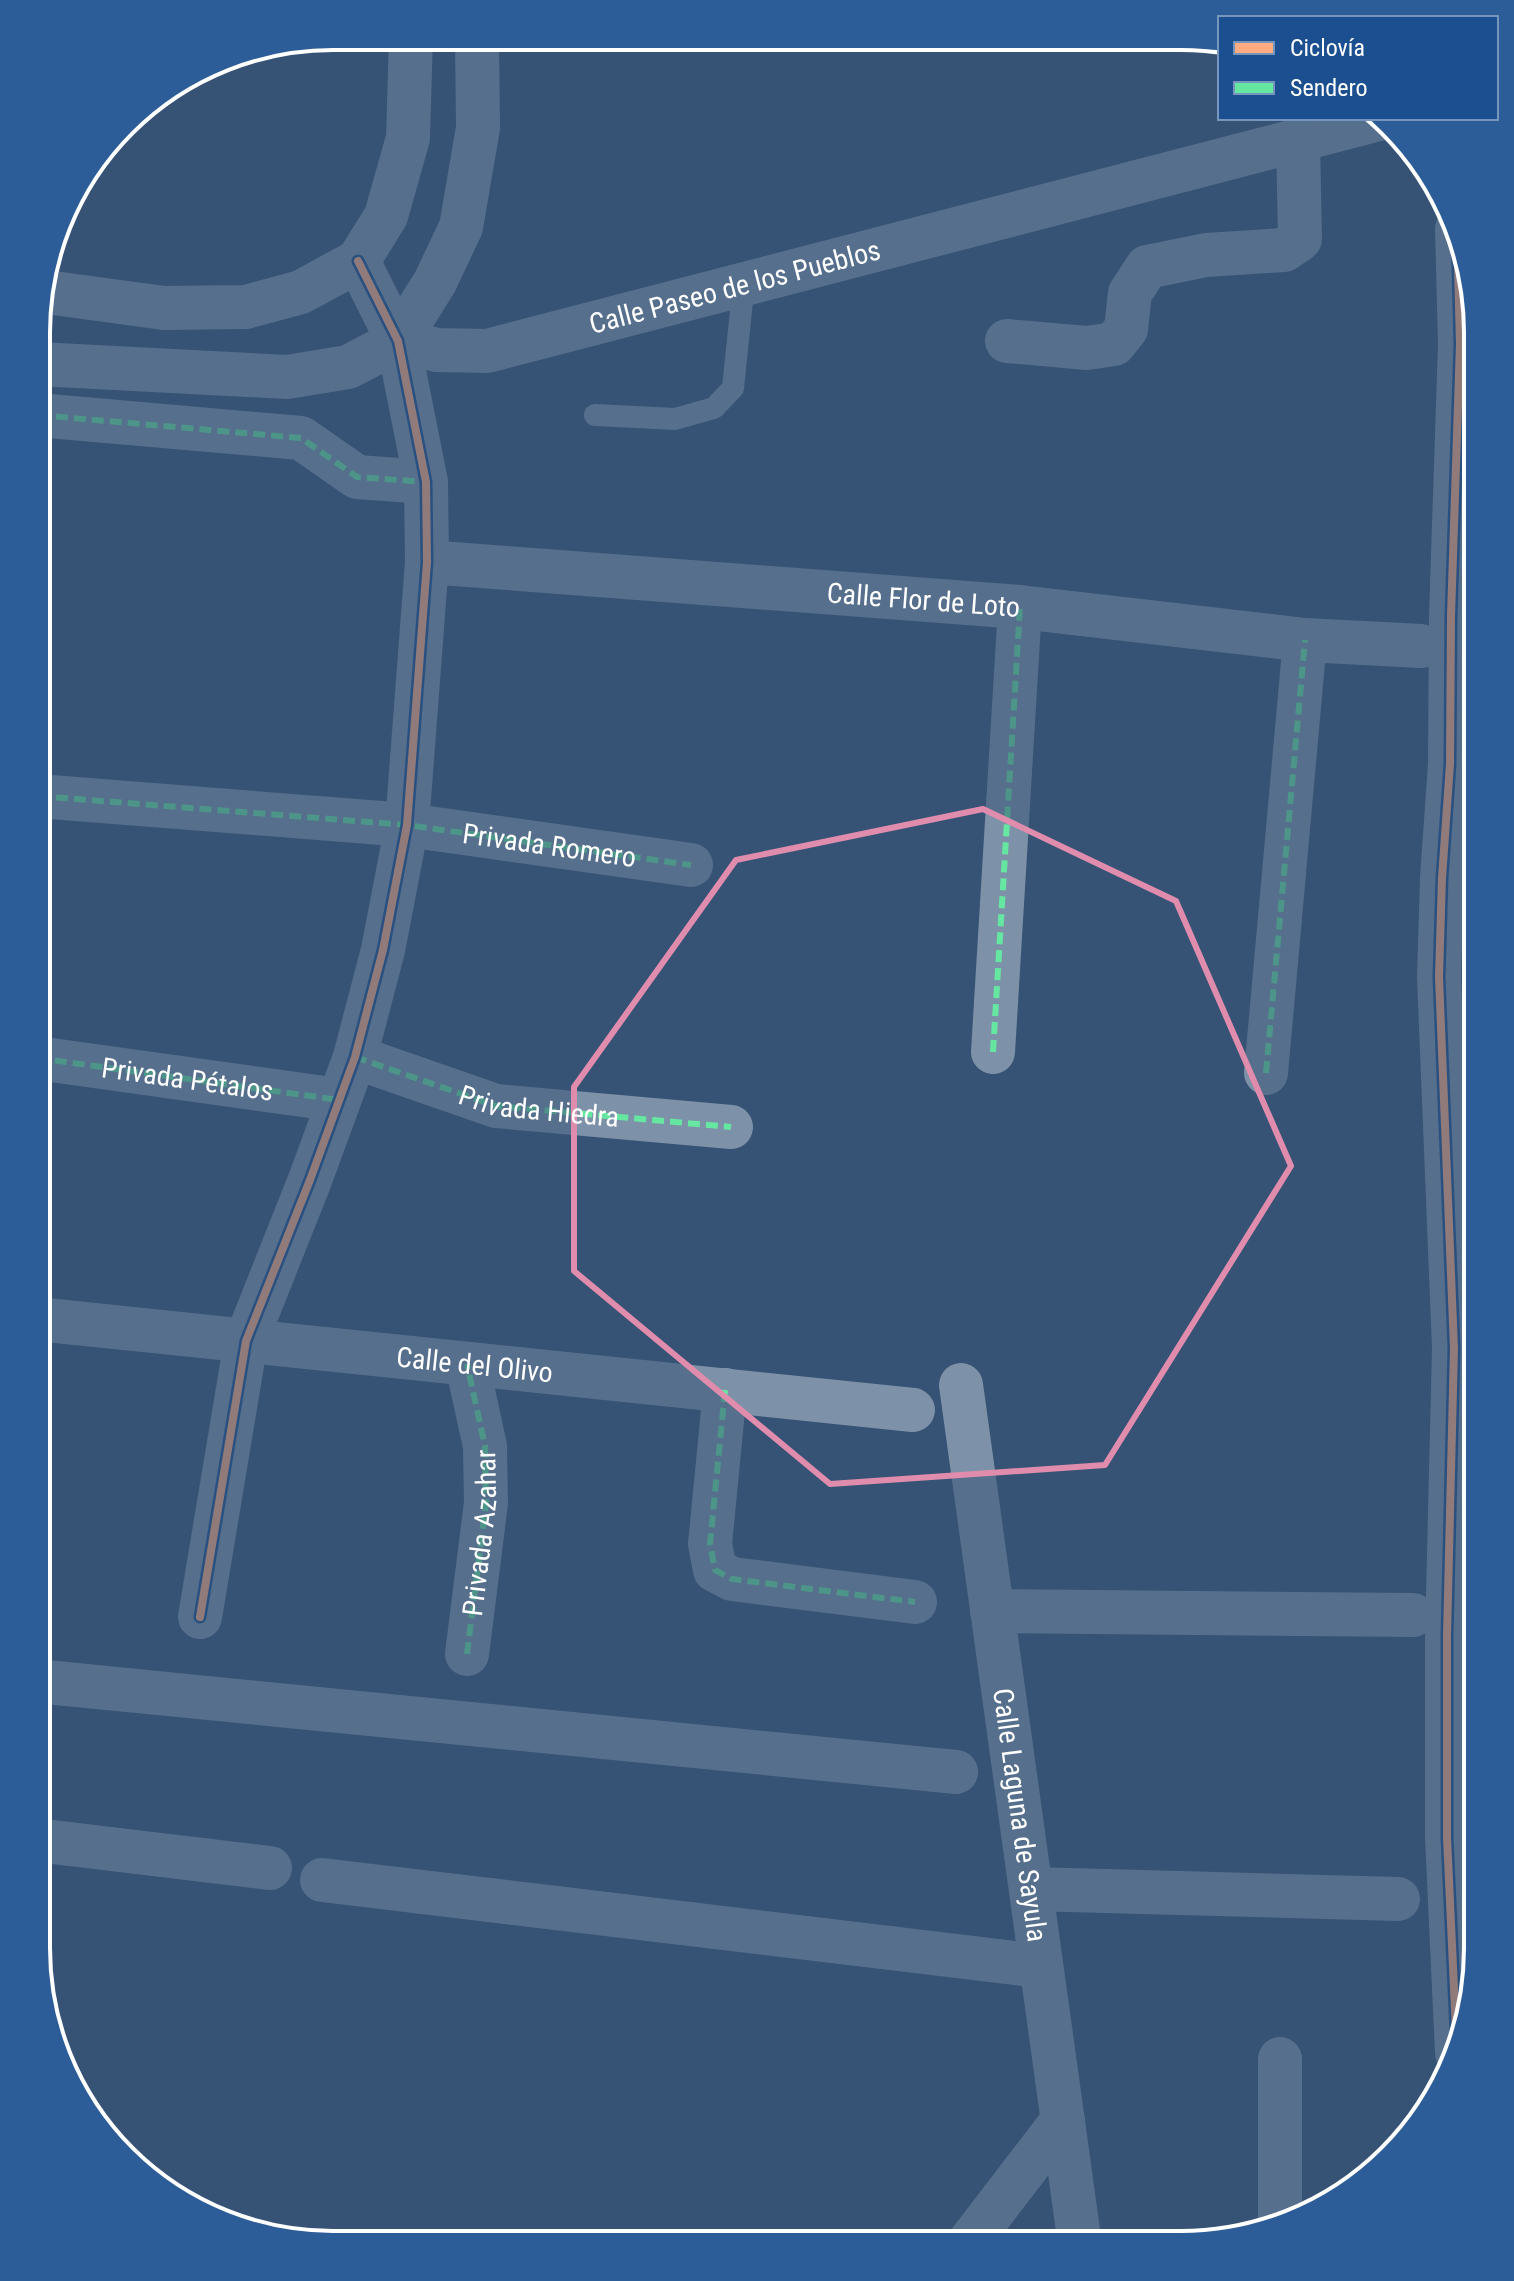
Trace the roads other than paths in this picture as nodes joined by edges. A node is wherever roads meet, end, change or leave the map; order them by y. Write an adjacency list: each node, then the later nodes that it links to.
1 (411, 51): 5 (street)
2 (477, 51): 9 (street)
3 (1370, 122): 4 (street, Calle Paseo de los Pueblos)
4 (1298, 141): 7 (street, Calle Paseo de los Pueblos); 10 (street)
5 (358, 261): 8 (street); 9 (street)
6 (1458, 275): 47 (street)
7 (744, 282): 9 (street, Calle Paseo de los Pueblos); 12 (lane)
8 (53, 293)
9 (398, 341): 11 (street); 14 (street)
10 (1007, 341)
11 (50, 365)
12 (595, 415)
13 (50, 416): 14 (street)
14 (426, 482): 15 (street)
15 (427, 562): 16 (street, Calle Flor de Loto); 20 (street)
16 (1020, 607): 17 (street, Calle Flor de Loto); 22 (street)
17 (1305, 640): 18 (street, Calle Flor de Loto); 25 (street)
18 (1421, 646)
19 (50, 797): 20 (street, Privada Romero)
20 (407, 825): 21 (street, Privada Romero); 23 (street)
21 (691, 865)
22 (993, 1052)
23 (355, 1057): 26 (street); 27 (street, Privada Hiedra)
24 (50, 1060): 26 (street, Privada Pétalos)
25 (1266, 1073)
26 (339, 1100): 29 (street)
27 (731, 1127)
28 (50, 1320): 29 (street, Calle del Olivo)
29 (246, 1341): 30 (street, Calle del Olivo); 37 (street)
30 (467, 1364): 32 (street, Calle del Olivo); 38 (street, Privada Azahar)
31 (961, 1385): 35 (street, Calle Laguna de Sayula)
32 (725, 1390): 33 (street, Calle del Olivo); 34 (street)
33 (913, 1410)
34 (915, 1602)
35 (992, 1611): 36 (street); 44 (street, Calle Laguna de Sayula)
36 (1413, 1615)
37 (200, 1617)
38 (467, 1654)
39 (50, 1682): 40 (street)
40 (956, 1772)
41 (50, 1842): 42 (street)
42 (270, 1868)
43 (322, 1880): 46 (street)
44 (1031, 1889): 45 (street); 46 (street, Calle Laguna de Sayula)
45 (1398, 1899)
46 (1040, 1966): 49 (street, Calle Laguna de Sayula)
47 (1458, 2007)
48 (1280, 2059): 50 (street)
49 (1063, 2120): 51 (street); 52 (street, Calle Laguna de Sayula)
50 (1280, 2213)
51 (978, 2231)
52 (1078, 2231)

